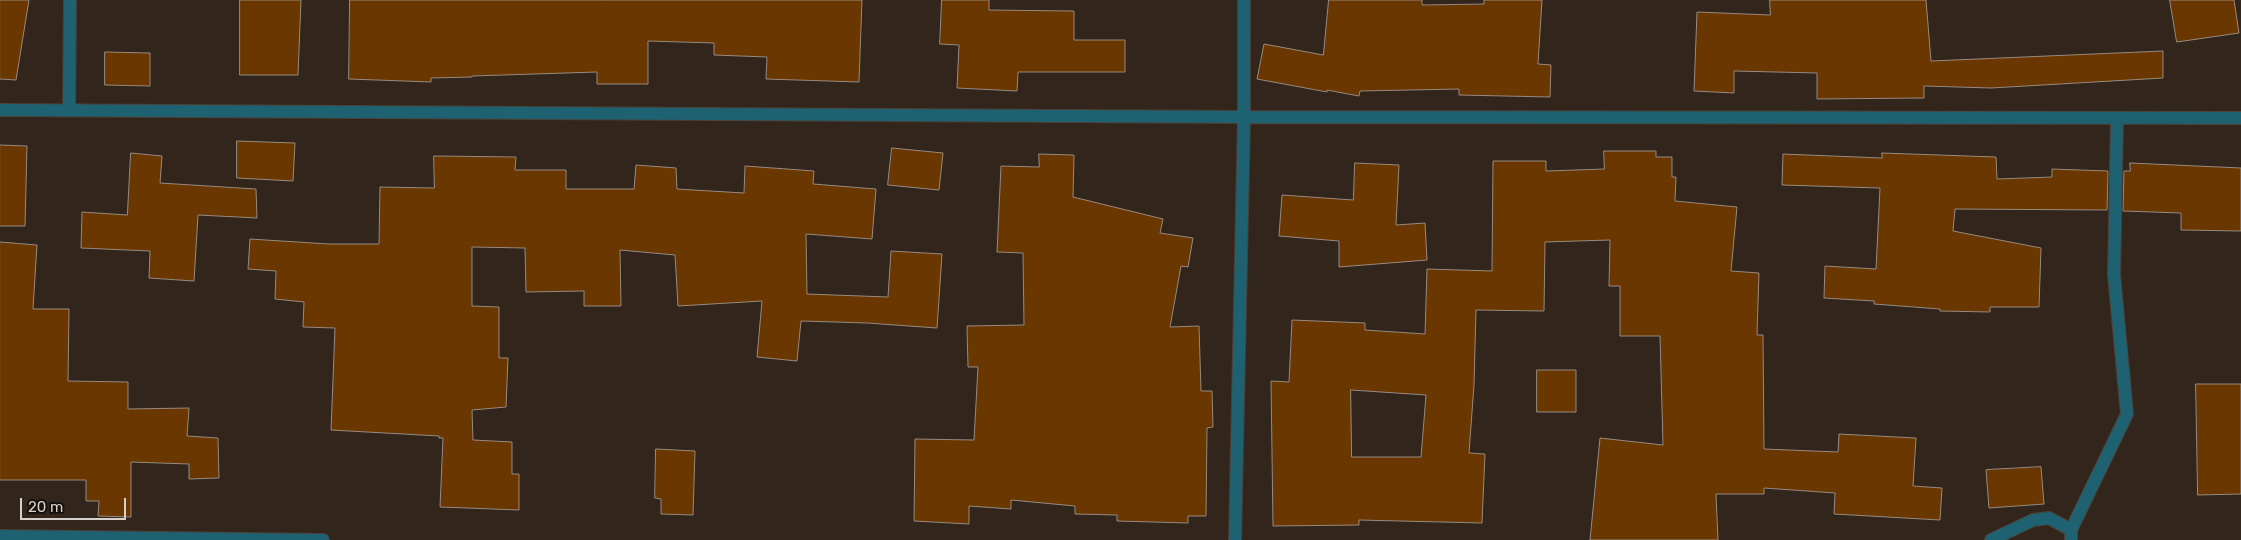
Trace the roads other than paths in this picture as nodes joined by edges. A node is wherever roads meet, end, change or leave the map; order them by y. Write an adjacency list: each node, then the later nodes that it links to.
1 (70, 0): 4 (street)
2 (1244, 0): 5 (street)
3 (0, 110): 4 (street)
4 (69, 110): 5 (street)
5 (1244, 117): 6 (street); 11 (street)
6 (2117, 118): 7 (street); 8 (street)
7 (2241, 118)
8 (2071, 535): 12 (street)
9 (0, 536): 10 (street)
10 (323, 540)
11 (1235, 540)
12 (1992, 540)

